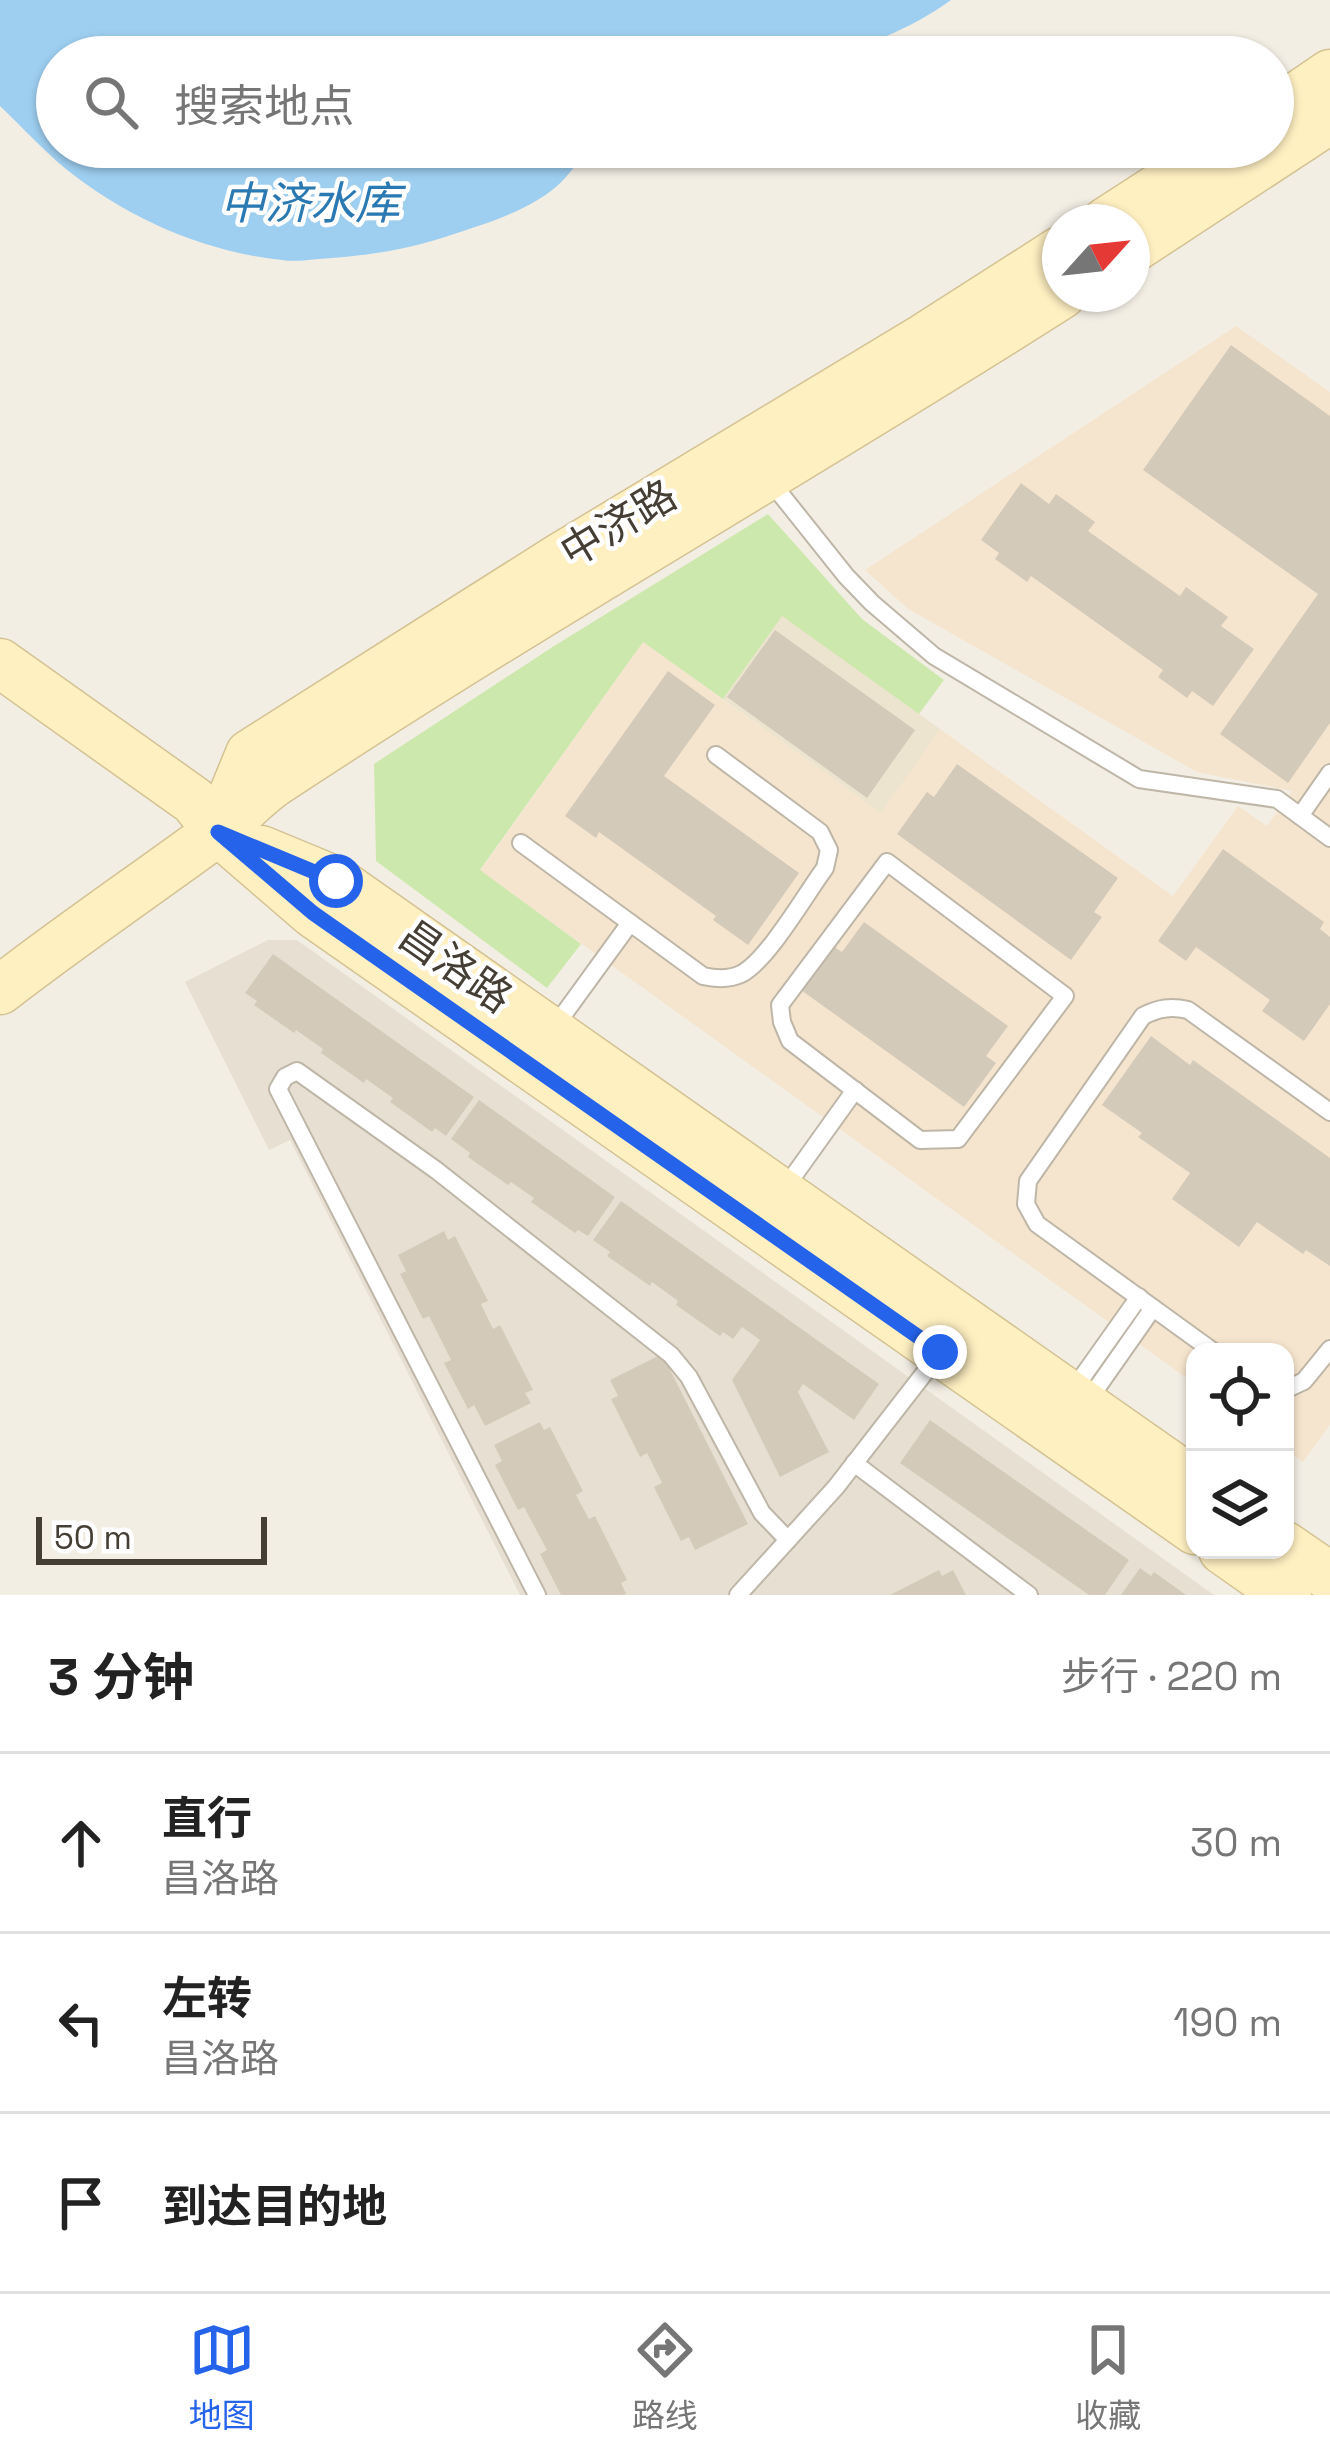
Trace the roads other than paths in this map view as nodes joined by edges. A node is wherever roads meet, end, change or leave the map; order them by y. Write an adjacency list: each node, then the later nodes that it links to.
1 (1330, 74): 2 (street)
2 (1294, 99)
3 (1330, 119): 4 (street)
4 (1294, 143)
5 (1190, 168): 7 (street)
6 (1255, 168): 8 (street)
7 (1134, 204)
8 (1150, 237)
9 (1042, 263): 16 (street, 中济路)
10 (1042, 307): 11 (street, 中济路)
11 (767, 476): 15 (lane); 16 (street, 中济路)
12 (0, 663): 16 (street)
13 (716, 755): 19 (lane)
14 (1330, 773): 15 (lane)
15 (1300, 816): 17 (lane)
16 (218, 832): 20 (street, 中济路); 21 (street, 昌洛路); 28 (street, 昌洛路)
17 (1330, 838)
18 (521, 842): 19 (lane)
19 (630, 923): 21 (lane)
20 (0, 990)
21 (551, 1032): 24 (street, 昌洛路)
22 (855, 1090): 22 (lane); 24 (lane)
23 (1330, 1112): 25 (lane)
24 (782, 1194): 30 (street, 昌洛路)
25 (1146, 1303): 26 (lane); 30 (lane)
26 (1202, 1343)
27 (1330, 1349): 29 (lane)
28 (940, 1352): 31 (lane); 33 (street, 昌洛路)
29 (1294, 1386)
30 (1077, 1400): 32 (street, 昌洛路)
31 (854, 1463): 34 (lane); 40 (lane)
32 (1186, 1477)
33 (1186, 1524)
34 (788, 1540): 38 (lane); 39 (lane)
35 (1294, 1552): 37 (street)
36 (1236, 1559): 41 (street)
37 (1330, 1577)
38 (537, 1595)
39 (738, 1595)
40 (1029, 1595)
41 (1287, 1595)

